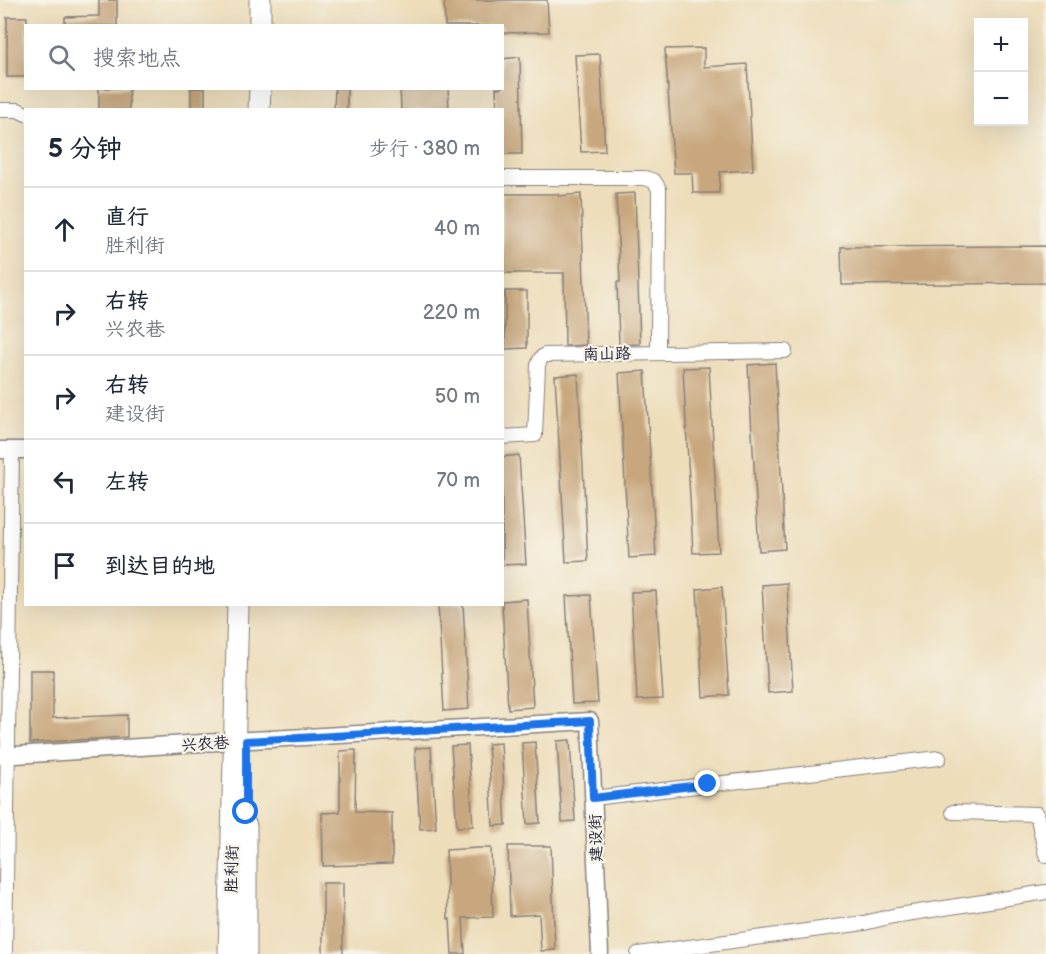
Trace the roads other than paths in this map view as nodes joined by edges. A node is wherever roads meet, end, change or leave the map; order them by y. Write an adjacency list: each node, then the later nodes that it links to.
1 (246, 0): 3 (main road)
2 (260, 0): 4 (main road)
3 (246, 24)
4 (260, 24)
5 (246, 90): 7 (main road)
6 (260, 90): 8 (main road)
7 (246, 108)
8 (260, 108)
9 (0, 110): 10 (street)
10 (24, 113)
11 (504, 178): 13 (street)
12 (785, 351): 13 (street, 南山路)
13 (658, 353): 14 (street, 南山路)
14 (504, 436)
15 (12, 450): 20 (street)
16 (238, 606): 19 (main road, 胜利街)
17 (251, 606): 19 (main road, 胜利街)
18 (590, 721): 19 (street, 兴农巷); 22 (street, 建设街)
19 (239, 741): 20 (street, 兴农巷); 27 (main road, 胜利街); 28 (main road, 胜利街)
20 (4, 756): 26 (street)
21 (939, 758): 22 (street)
22 (593, 798): 29 (street, 建设街)
23 (953, 812): 24 (street)
24 (1046, 855)
25 (1046, 892): 30 (street)
26 (5, 954)
27 (229, 954)
28 (246, 954)
29 (600, 954)
30 (638, 954)

